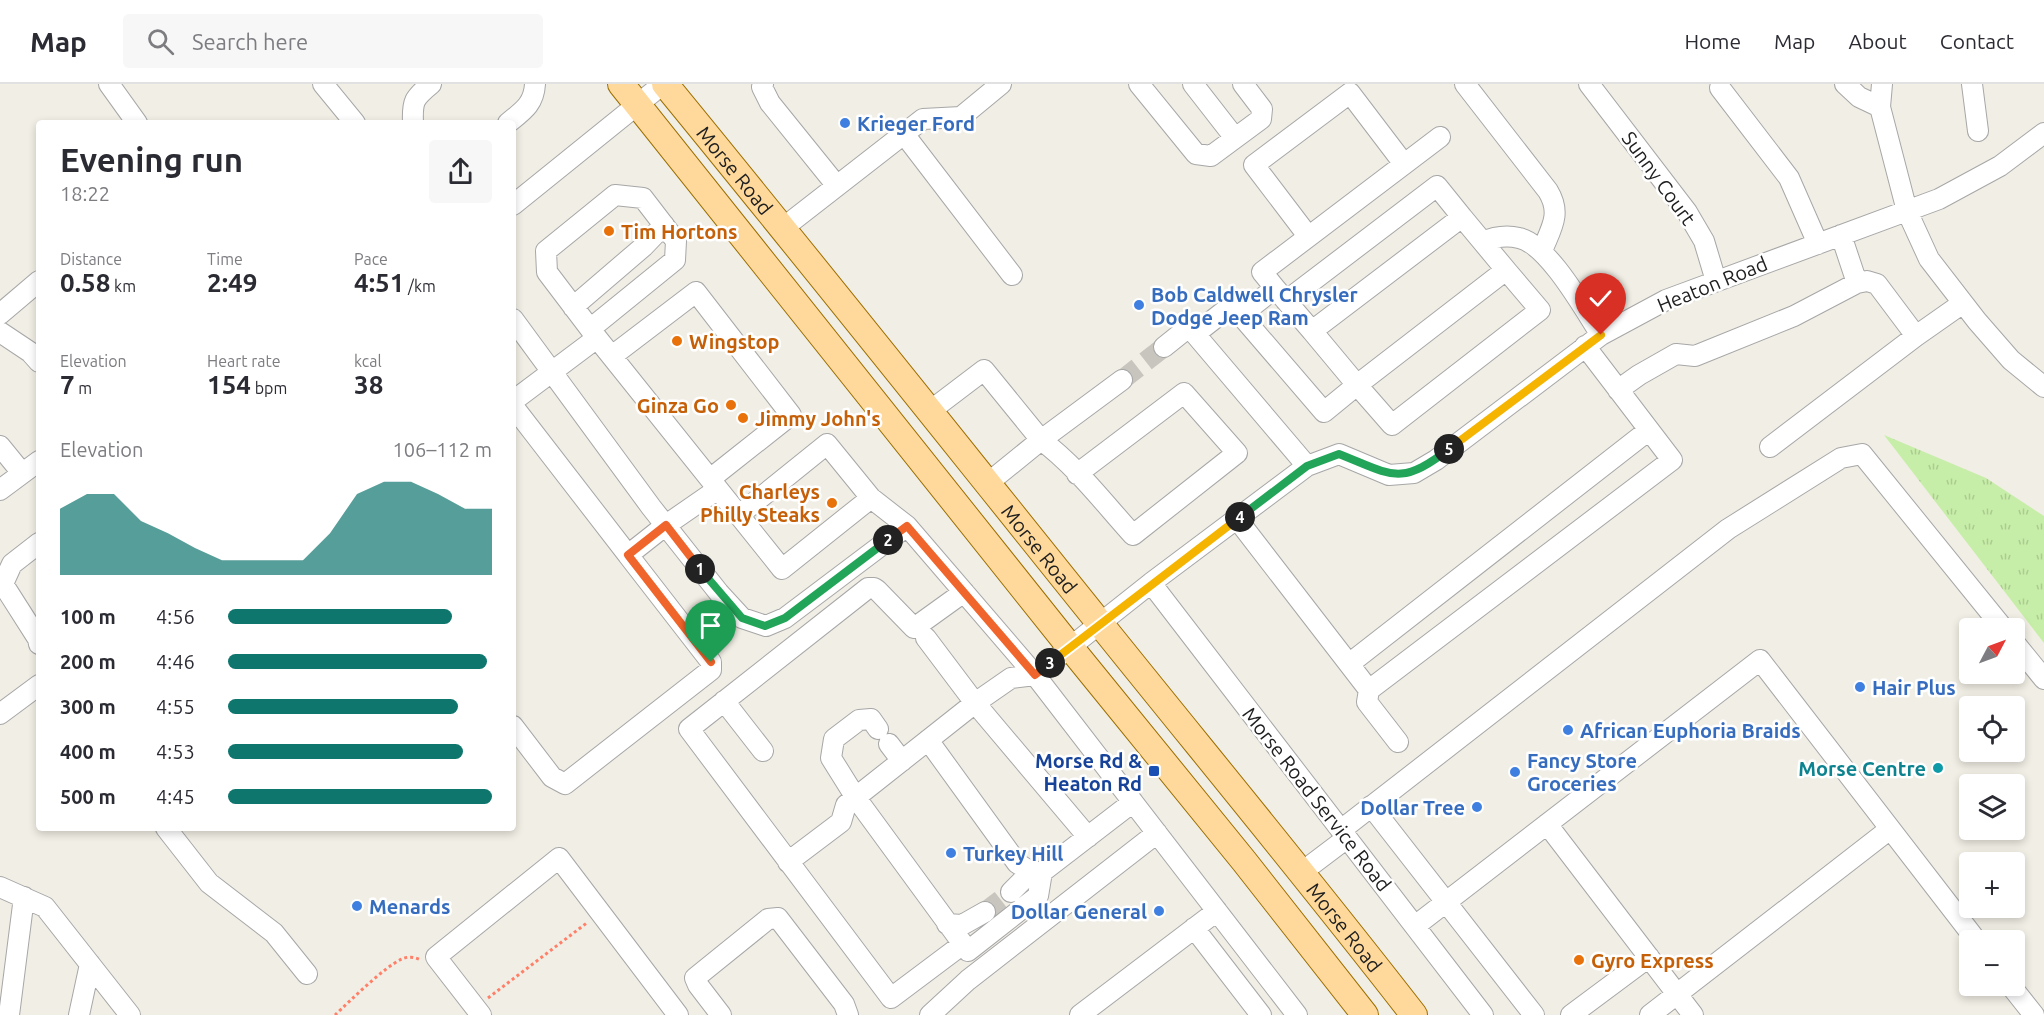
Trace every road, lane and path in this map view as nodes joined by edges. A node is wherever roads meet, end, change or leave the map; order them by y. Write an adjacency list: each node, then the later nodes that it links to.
1 (108, 84): 20 (street)
2 (431, 84): 22 (street)
3 (535, 84): 23 (street)
4 (621, 84): 18 (main road, Morse Road)
5 (664, 84): 18 (street); 35 (main road, Morse Road)
6 (763, 84): 30 (street)
7 (1001, 84): 26 (street)
8 (1139, 84): 28 (street)
9 (1193, 84): 28 (street)
10 (1243, 84): 28 (street)
11 (1465, 84): 40 (street)
12 (1589, 84): 43 (street, Sunny Court)
13 (1845, 84): 19 (street)
14 (1881, 84): 19 (street)
15 (1972, 84): 24 (street)
16 (333, 87): 21 (street)
17 (1720, 88): 39 (street)
18 (637, 104): 31 (street); 93 (main road, Morse Road)
19 (1880, 107): 32 (street)
20 (135, 120)
21 (353, 120)
22 (413, 120)
23 (512, 120)
24 (1978, 131)
25 (2044, 133): 32 (street, Heaton Road)
26 (904, 135): 30 (street); 42 (street)
27 (1440, 137): 29 (street)
28 (1235, 138)
29 (1404, 164): 37 (street); 37 (street)
30 (837, 186): 35 (street)
31 (516, 203)
32 (1907, 211): 36 (street, Heaton Road); 47 (street)
33 (1462, 217): 38 (street); 46 (street); 52 (street)
34 (664, 225): 48 (street); 48 (street); 54 (street)
35 (783, 228): 68 (main road, Morse Road)
36 (1841, 235): 39 (street, Heaton Road); 44 (street)
37 (1308, 236): 46 (street)
38 (1483, 242): 40 (street); 41 (street)
39 (1818, 244): 43 (street, Heaton Road)
40 (1542, 251): 57 (street)
41 (1506, 270): 63 (street); 63 (street)
42 (1012, 275)
43 (1716, 281): 57 (street, Heaton Road)
44 (1857, 283): 56 (street); 65 (street)
45 (36, 284): 49 (street)
46 (1281, 295): 50 (street); 52 (street)
47 (1963, 303): 56 (street); 64 (street)
48 (573, 307): 54 (street)
49 (0, 314)
50 (1241, 315): 55 (street); 63 (street)
51 (516, 323): 61 (street)
52 (1312, 331): 63 (street)
53 (0, 332): 60 (street)
54 (594, 333): 59 (street); 61 (street)
55 (1195, 334): 58 (street); 74 (street)
56 (1916, 336): 72 (street)
57 (1593, 340): 65 (street); 74 (street, Heaton Road)
58 (1164, 347)
59 (612, 356): 78 (street); 78 (street)
60 (36, 359)
61 (552, 372): 66 (street); 83 (street)
62 (1122, 380): 70 (street)
63 (1357, 385)
64 (2044, 387)
65 (1618, 390): 69 (street)
66 (516, 399)
67 (516, 410): 86 (street)
68 (930, 411): 70 (street); 77 (main road, Morse Road)
69 (1649, 430): 95 (street); 99 (street)
70 (1041, 440): 76 (street); 77 (street)
71 (0, 446): 75 (street)
72 (1770, 447)
73 (36, 463): 75 (street)
74 (1307, 466): 82 (street, Heaton Road)
75 (22, 473): 79 (street)
76 (1077, 474): 76 (street)
77 (988, 483): 90 (main road, Morse Road)
78 (714, 484): 81 (street); 83 (street)
79 (0, 490)
80 (871, 498): 81 (street); 81 (street); 84 (street)
81 (739, 515)
82 (1238, 519): 87 (street, Heaton Road); 95 (street)
83 (666, 525): 84 (street); 86 (street)
84 (907, 526): 88 (street)
85 (36, 545): 91 (street)
86 (628, 555): 103 (street)
87 (1151, 583): 90 (street, Heaton Road); 115 (street, Morse Road Service Road)
88 (964, 592): 96 (street); 100 (street)
89 (1995, 618): 110 (street)
90 (1101, 624): 93 (street); 119 (main road, Morse Road)
91 (36, 636)
92 (926, 638): 101 (street)
93 (1070, 647): 96 (street); 136 (main road, Morse Road)
94 (2025, 656): 97 (street)
95 (1349, 664): 99 (street)
96 (1035, 675): 101 (street); 109 (street)
97 (2044, 679)
98 (36, 687): 102 (street)
99 (1369, 690): 105 (street)
100 (724, 702): 106 (street); 117 (street)
101 (975, 703): 104 (street); 116 (street)
102 (0, 714)
103 (516, 730)
104 (928, 740): 107 (street); 118 (street)
105 (1398, 742)
106 (763, 751)
107 (902, 761): 108 (street); 108 (street)
108 (856, 798): 117 (street); 127 (street)
109 (1133, 802): 114 (street); 116 (street)
110 (1371, 806): 115 (street); 123 (street)
111 (1547, 824): 112 (street); 123 (street); 132 (street)
112 (1890, 830): 130 (street); 137 (street)
113 (168, 831): 135 (street)
114 (1157, 833): 124 (street); 147 (street)
115 (1344, 834): 119 (street); 128 (street, Morse Road Service Road)
116 (1088, 837): 118 (street)
117 (788, 862): 131 (street)
118 (1036, 872): 121 (street); 131 (street)
119 (1302, 872): 153 (main road, Morse Road)
120 (0, 887): 122 (street)
121 (1011, 892)
122 (24, 897): 133 (street); 140 (street)
123 (1446, 902): 128 (street); 155 (street)
124 (1217, 911): 129 (street); 150 (street)
125 (985, 912): 127 (street)
126 (591, 919): 139 (path)
127 (947, 924): 131 (street)
128 (1415, 926): 154 (street, Morse Road Service Road)
129 (1194, 928): 148 (street); 149 (street)
130 (1968, 930)
131 (963, 944)
132 (1649, 957): 137 (street); 156 (street)
133 (90, 964): 141 (street); 142 (street)
134 (426, 966): 143 (path)
135 (307, 974)
136 (1349, 994): 151 (main road, Morse Road); 152 (main road)
137 (1677, 994): 157 (street); 158 (street)
138 (2019, 996): 159 (street)
139 (482, 1008): 144 (street)
140 (9, 1015)
141 (79, 1015)
142 (130, 1015)
143 (335, 1015)
144 (678, 1015)
145 (721, 1015): 146 (street)
146 (848, 1015)
147 (930, 1015)
148 (1080, 1015)
149 (1262, 1015)
150 (1297, 1015)
151 (1365, 1015)
152 (1382, 1015)
153 (1414, 1015)
154 (1483, 1015)
155 (1534, 1015)
156 (1570, 1015)
157 (1650, 1015)
158 (1693, 1015)
159 (2034, 1015)

